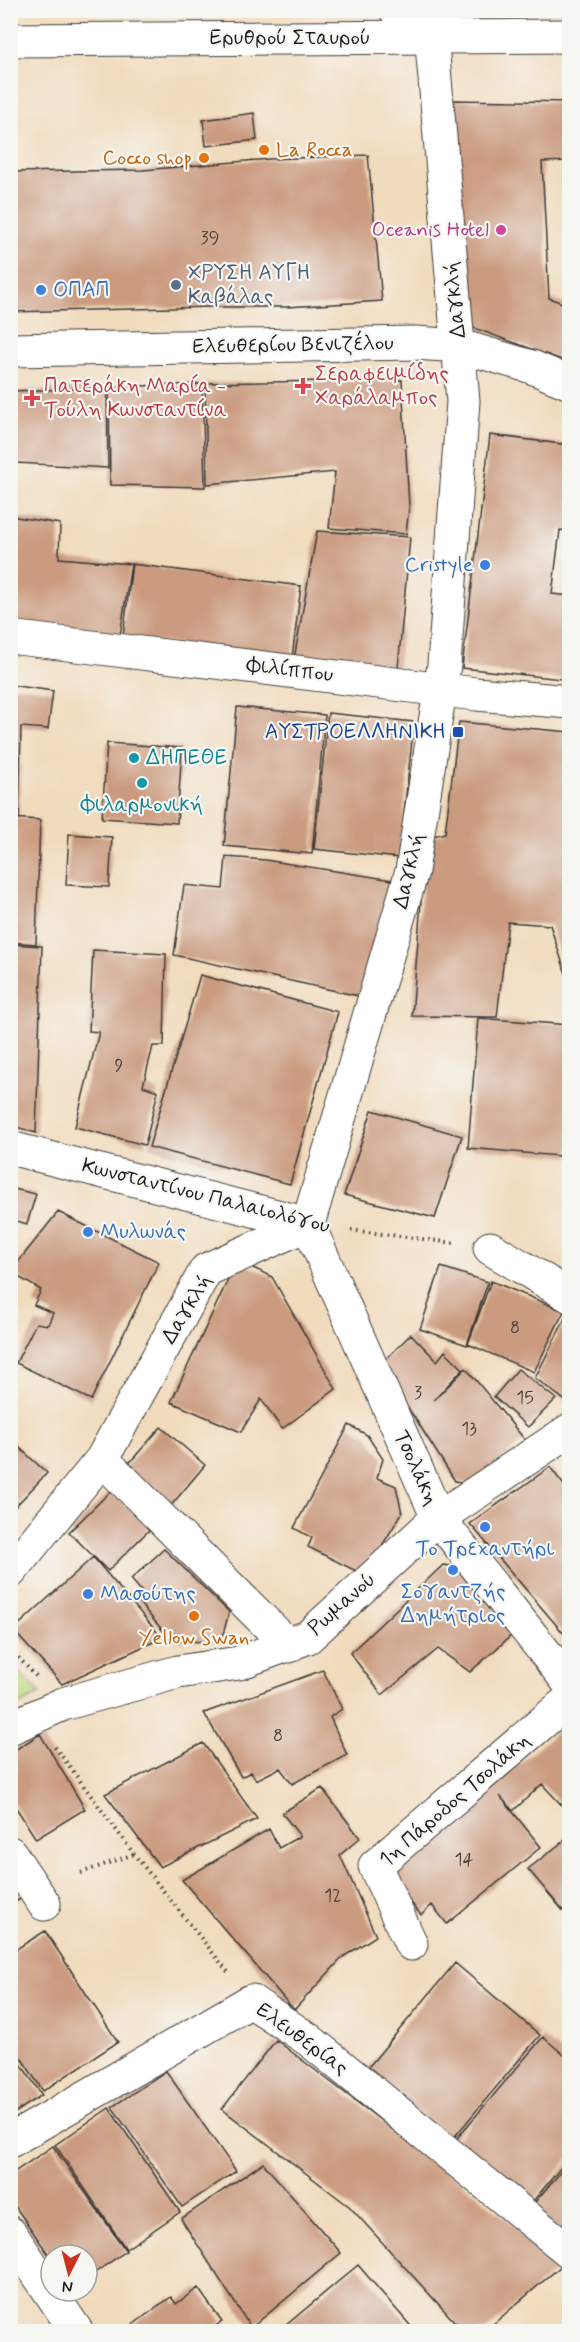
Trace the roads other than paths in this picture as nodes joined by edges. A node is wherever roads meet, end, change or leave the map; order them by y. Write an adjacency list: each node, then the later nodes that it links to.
1 (396, 10): 2 (street)
2 (430, 24): 3 (street, Ερυθρού Σταυρού); 4 (street, Ερυθρού Σταυρού); 5 (street, Δαγκλή)
3 (570, 36)
4 (10, 40)
5 (460, 346): 6 (street, Ελευθερίου Βενιζέλου); 7 (street, Ελευθερίου Βενιζέλου); 9 (street, Δαγκλή)
6 (10, 350)
7 (570, 383)
8 (10, 637): 9 (street, Φιλίππου)
9 (442, 689): 10 (street, Φιλίππου); 12 (street, Δαγκλή)
10 (570, 702)
11 (10, 1148): 12 (street, Κωνσταντίνου Παλαιολόγου)
12 (308, 1224): 16 (street, Δαγκλή); 17 (street, Τσολάκη)
13 (490, 1248): 14 (street)
14 (570, 1296)
15 (570, 1430): 17 (street, Ρωμανού)
16 (102, 1459): 18 (street, Δαγκλή); 19 (street)
17 (438, 1518): 19 (street, Ρωμανού); 20 (street, Τσολάκη)
18 (10, 1572)
19 (289, 1646): 22 (street, Ρωμανού)
20 (570, 1684)
21 (570, 1700): 25 (street, 1η Πάροδος Τσολάκη)
22 (22, 1723)
23 (10, 1853): 24 (street)
24 (44, 1904)
25 (411, 1944)
26 (10, 2141): 28 (street, Ελευθερίας)
27 (14, 2247): 29 (street)
28 (570, 2252)
29 (77, 2331)

